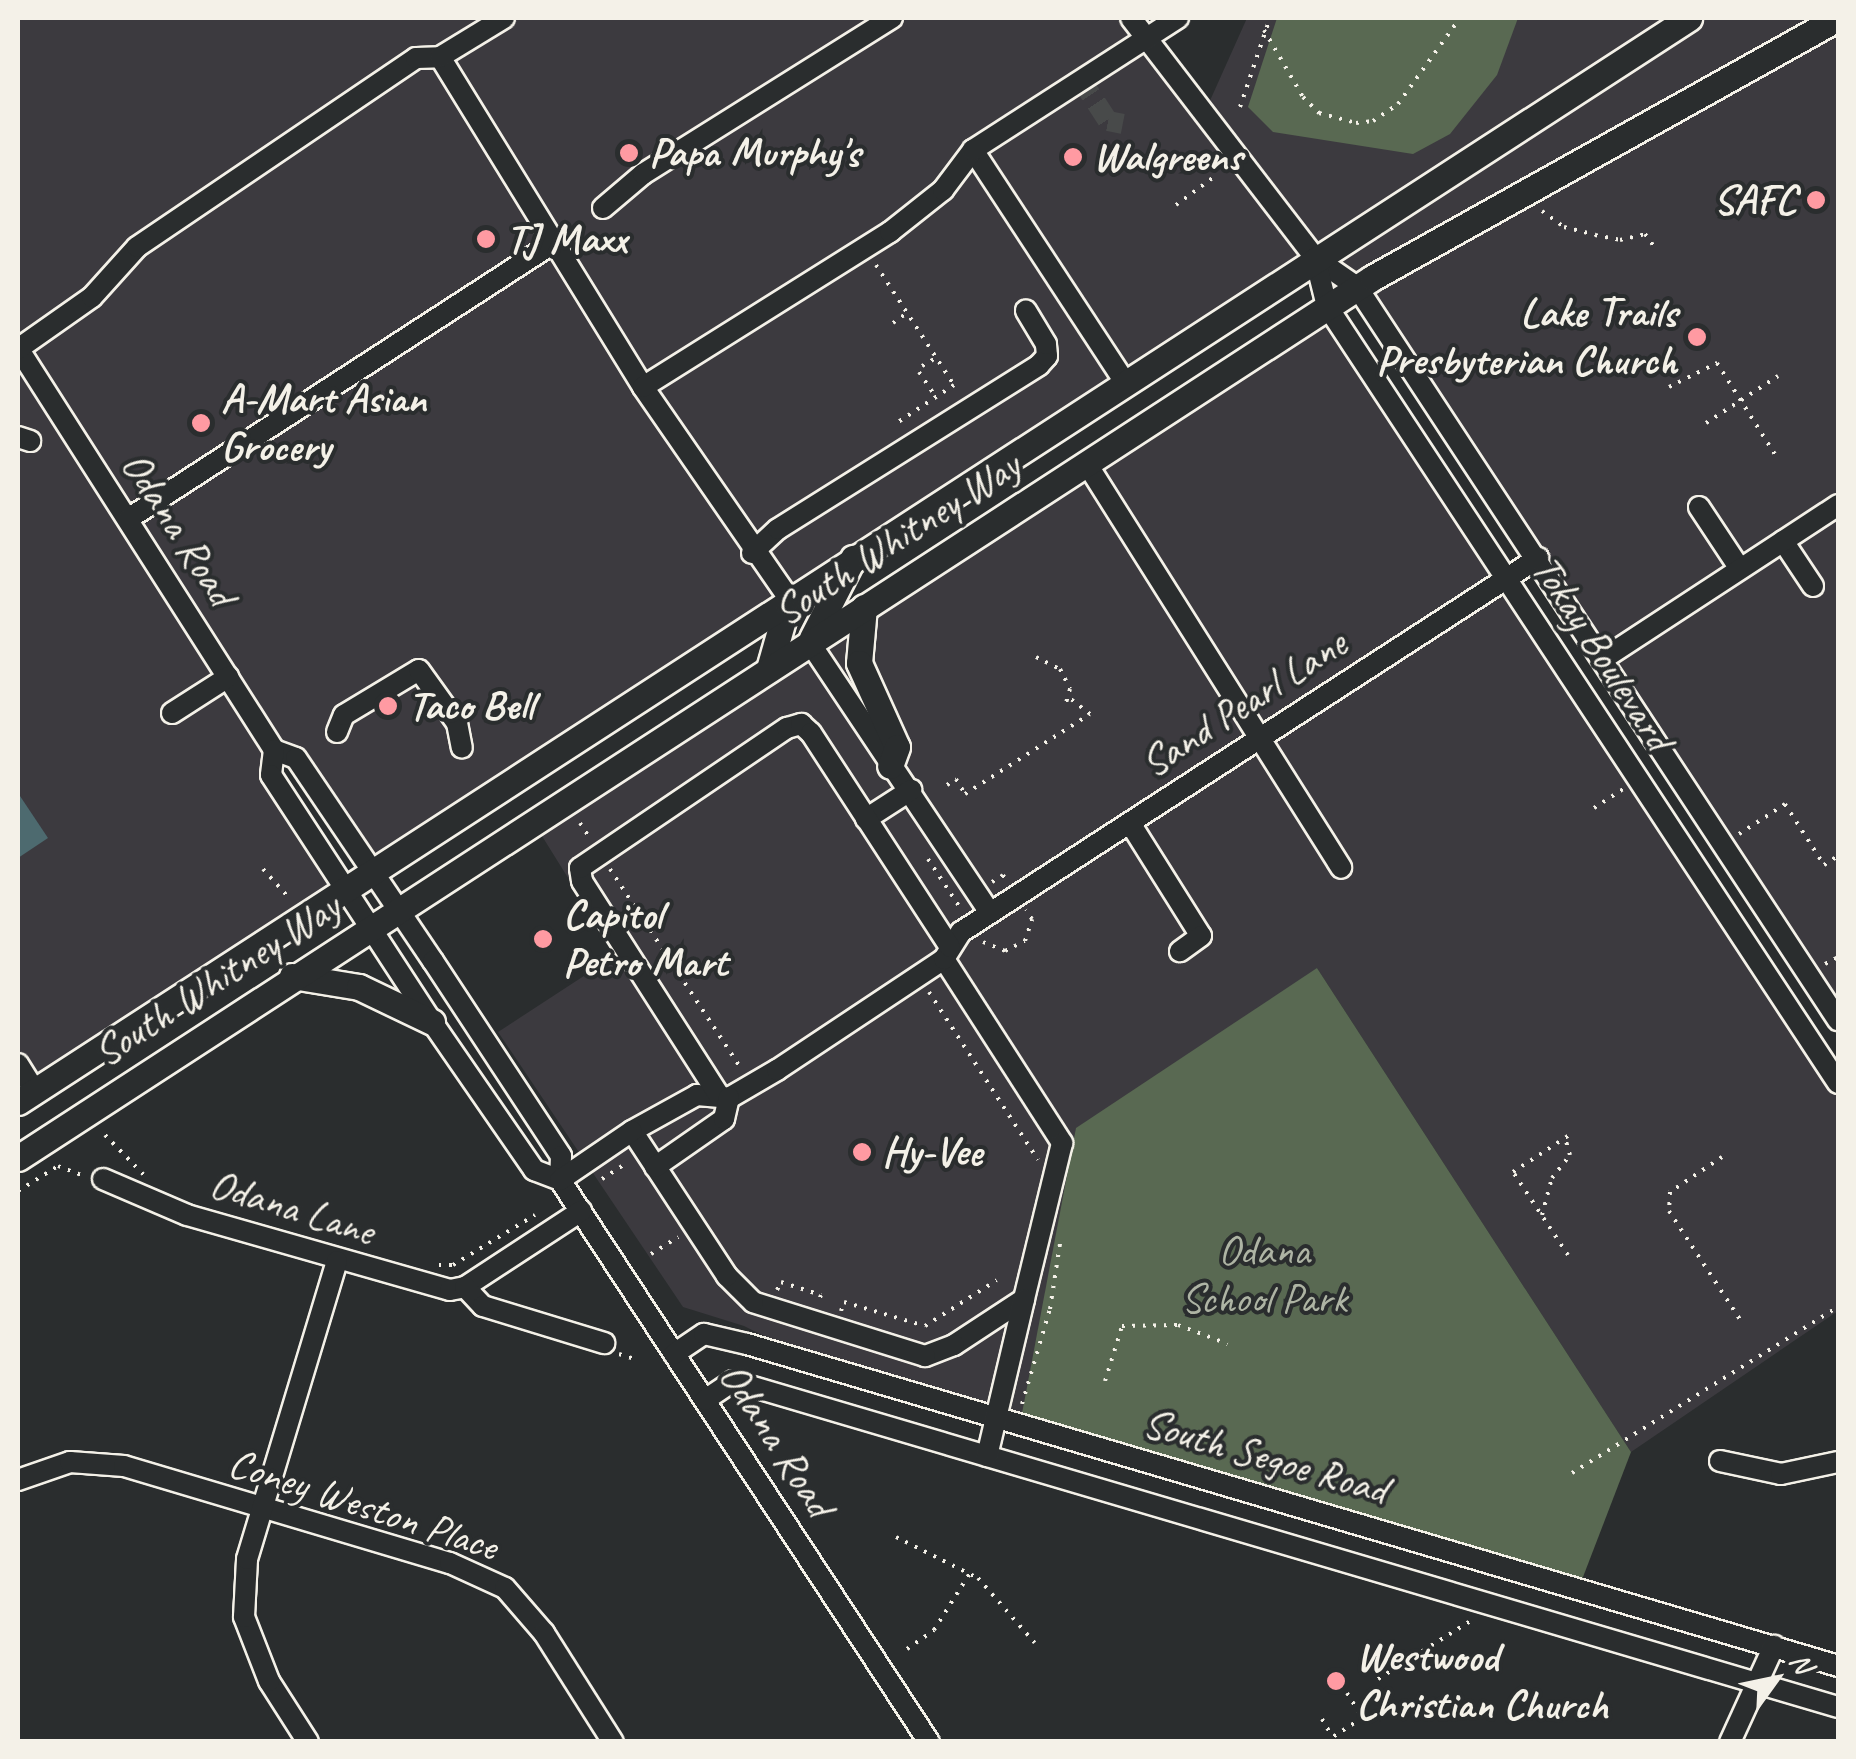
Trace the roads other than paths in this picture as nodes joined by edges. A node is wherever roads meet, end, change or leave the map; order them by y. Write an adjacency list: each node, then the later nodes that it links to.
1 (504, 18): 8 (street)
2 (892, 18): 10 (street)
3 (1132, 18): 7 (street, Tokay Boulevard)
4 (1178, 18): 7 (street)
5 (1689, 18): 12 (main road, South Whitney Way)
6 (1838, 18): 13 (main road, South Whitney Way)
7 (1144, 38): 9 (street); 12 (street, Tokay Boulevard)
8 (440, 56): 11 (street); 16 (street)
9 (973, 150): 17 (street); 18 (street)
10 (603, 208)
11 (558, 240): 18 (street); 22 (street)
12 (1316, 258): 13 (street, Tokay Boulevard); 14 (street, Tokay Boulevard); 17 (main road, South Whitney Way)
13 (1357, 287): 14 (main road, South Whitney Way); 26 (street, Tokay Boulevard)
14 (1327, 306): 19 (main road, South Whitney Way); 28 (street, Tokay Boulevard)
15 (1026, 312): 24 (street)
16 (18, 349): 22 (street, Odana Road)
17 (1124, 381): 25 (main road, South Whitney Way)
18 (643, 387): 24 (street)
19 (1087, 464): 31 (main road, South Whitney Way); 38 (street)
20 (1838, 504): 23 (street)
21 (1699, 507): 27 (street)
22 (128, 519): 35 (street, Odana Road)
23 (1783, 541): 27 (street); 29 (street)
24 (752, 552): 30 (street)
25 (854, 558): 30 (main road, South Whitney Way); 32 (main road)
26 (1538, 558): 28 (street, Sand Pearl Lane); 33 (street, Tokay Boulevard)
27 (1740, 569): 33 (street)
28 (1507, 578): 38 (street, Sand Pearl Lane); 57 (street, Tokay Boulevard)
29 (1813, 586)
30 (789, 600): 34 (main road); 46 (main road, South Whitney Way)
31 (864, 607): 32 (main road, South Whitney Way); 41 (main road)
32 (810, 643): 34 (main road, South Whitney Way); 41 (street)
33 (1603, 659): 54 (street, Tokay Boulevard)
34 (770, 669): 48 (main road, South Whitney Way)
35 (228, 676): 36 (street); 40 (street, Odana Road)
36 (172, 712)
37 (338, 732): 39 (street)
38 (1260, 738): 44 (street, Sand Pearl Lane); 45 (street)
39 (462, 748)
40 (274, 750): 46 (street, Odana Road); 47 (street, Odana Road)
41 (890, 766): 42 (street)
42 (911, 790): 43 (street); 49 (street)
43 (866, 819): 52 (street); 59 (street)
44 (1130, 823): 49 (street, Sand Pearl Lane); 51 (street)
45 (1341, 868)
46 (372, 870): 47 (main road, South Whitney Way); 48 (street, Odana Road)
47 (344, 888): 50 (street, Odana Road); 58 (main road, South Whitney Way)
48 (399, 911): 50 (main road, South Whitney Way); 64 (street, Odana Road)
49 (990, 913): 52 (street, Sand Pearl Lane)
50 (370, 928): 53 (main road, South Whitney Way); 55 (street, Odana Road)
51 (1180, 951)
52 (947, 953): 59 (street, Sand Pearl Lane); 68 (street)
53 (292, 976): 55 (main road); 61 (main road, South Whitney Way)
54 (1838, 1020)
55 (432, 1022): 64 (street, Odana Road)
56 (18, 1064): 58 (street)
57 (1838, 1083)
58 (26, 1096)
59 (724, 1098): 60 (street); 62 (street)
60 (632, 1131): 62 (street); 64 (street)
61 (18, 1158)
62 (655, 1166): 68 (street)
63 (103, 1179): 66 (street, Odana Lane)
64 (560, 1180): 65 (street, Odana Road)
65 (581, 1212): 67 (street); 70 (street, Odana Road)
66 (336, 1261): 67 (street, Odana Lane); 77 (street)
67 (466, 1287): 69 (street, Odana Lane)
68 (1024, 1299): 72 (street)
69 (604, 1342)
70 (674, 1354): 71 (street, Odana Road); 72 (street, South Segoe Road)
71 (705, 1400): 73 (street, South Segoe Road); 84 (street, Odana Road)
72 (997, 1416): 73 (street); 78 (street, South Segoe Road)
73 (987, 1456): 80 (street, South Segoe Road)
74 (1720, 1461): 75 (street)
75 (1838, 1462)
76 (18, 1480): 77 (street, Coney Weston Place)
77 (264, 1511): 82 (street); 83 (street, Coney Weston Place)
78 (1774, 1646): 79 (street, South Segoe Road); 80 (street)
79 (1838, 1666)
80 (1762, 1682): 81 (street, South Segoe Road); 85 (street)
81 (1838, 1707)
82 (308, 1742)
83 (614, 1742)
84 (928, 1742)
85 (1730, 1742)

